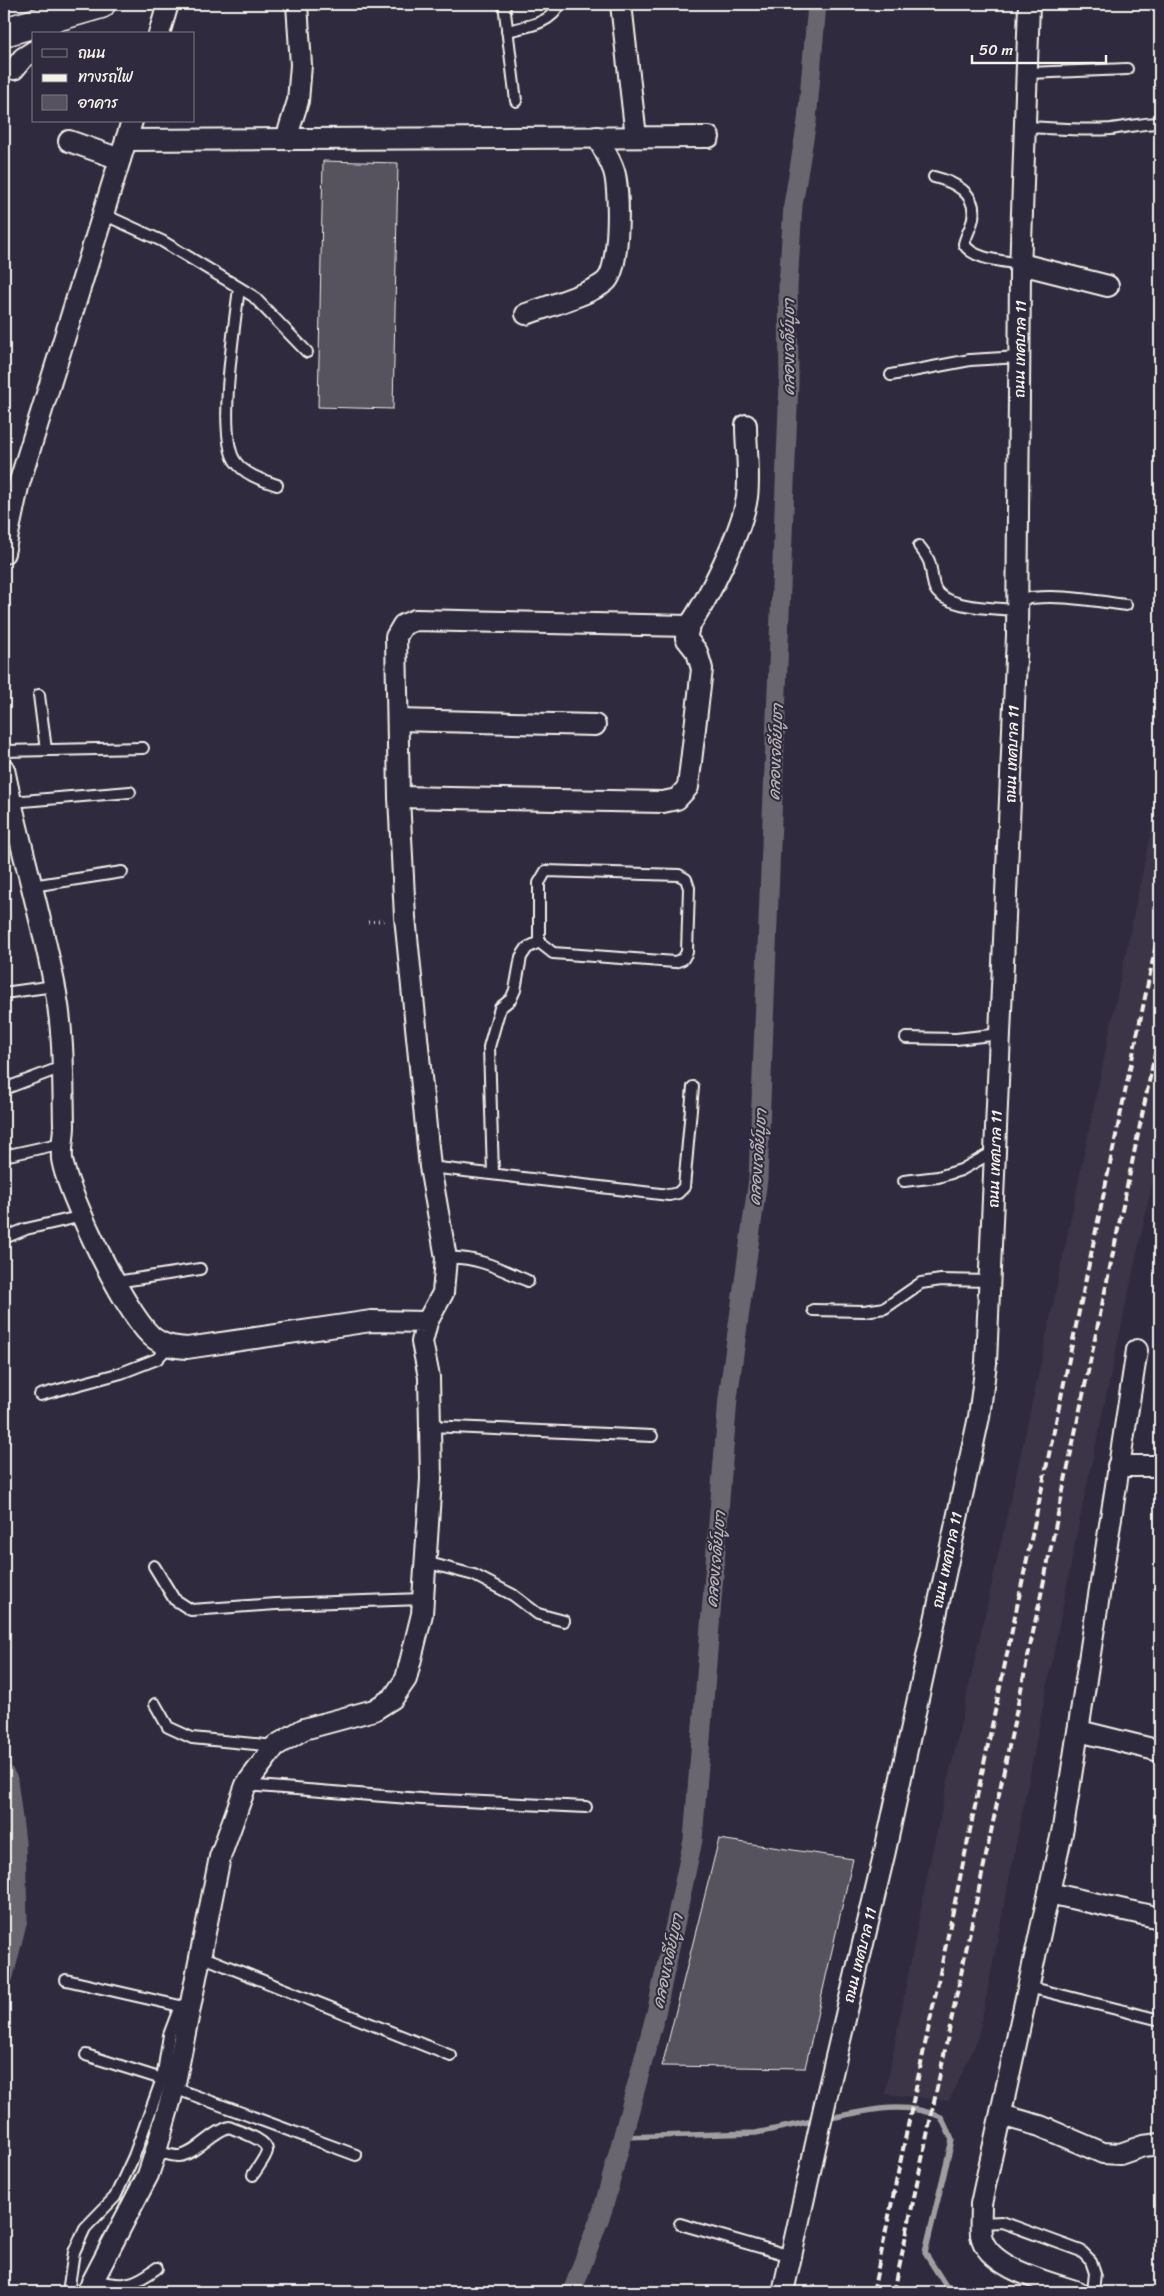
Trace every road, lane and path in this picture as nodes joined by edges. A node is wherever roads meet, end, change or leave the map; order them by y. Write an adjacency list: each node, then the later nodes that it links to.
1 (101, 4): 8 (street)
2 (168, 4): 11 (street)
3 (297, 4): 23 (street)
4 (504, 4): 9 (lane)
5 (560, 4): 9 (lane)
6 (621, 4): 21 (street)
7 (1029, 4): 15 (street, ถนน เทศบาล 11)
8 (50, 26): 10 (street)
9 (507, 31): 16 (lane)
10 (4, 32)
11 (160, 32)
12 (32, 52): 13 (street)
13 (14, 69)
14 (1126, 69): 15 (lane)
15 (1028, 73): 18 (street, ถนน เทศบาล 11)
16 (516, 101)
17 (1160, 123): 18 (lane)
18 (1026, 127): 28 (street, ถนน เทศบาล 11)
19 (129, 130): 23 (street); 25 (street)
20 (597, 137): 21 (street); 23 (street); 31 (street)
21 (636, 137): 22 (street)
22 (709, 138)
23 (286, 139)
24 (69, 141): 25 (street)
25 (120, 159): 27 (street)
26 (934, 176): 28 (lane)
27 (103, 214): 30 (lane); 37 (street)
28 (1021, 264): 29 (street); 33 (street, ถนน เทศบาล 11)
29 (1108, 286)
30 (239, 288): 32 (lane); 36 (lane)
31 (526, 314)
32 (307, 352)
33 (1020, 357): 34 (lane); 40 (street, ถนน เทศบาล 11)
34 (891, 375)
35 (746, 425): 42 (street)
36 (277, 485)
37 (8, 512): 39 (street)
38 (919, 546): 40 (lane)
39 (4, 552)
40 (1017, 605): 41 (lane); 58 (street, ถนน เทศบาล 11)
41 (1126, 605)
42 (689, 626): 44 (street); 51 (street)
43 (39, 695): 47 (lane)
44 (398, 720): 45 (street); 51 (street)
45 (595, 725)
46 (143, 748): 47 (lane)
47 (46, 750): 48 (lane)
48 (4, 751)
49 (4, 768): 52 (street)
50 (130, 792): 52 (lane)
51 (399, 797): 66 (street)
52 (9, 810): 54 (street)
53 (122, 872): 54 (lane)
54 (32, 886): 56 (street)
55 (539, 942): 55 (lane); 67 (lane)
56 (54, 986): 57 (lane); 60 (street)
57 (4, 992)
58 (1000, 1034): 59 (lane); 64 (street, ถนน เทศบาล 11)
59 (906, 1038)
60 (62, 1067): 62 (lane); 63 (street)
61 (694, 1087): 67 (lane)
62 (4, 1089)
63 (63, 1143): 65 (lane); 69 (street)
64 (995, 1151): 68 (lane); 73 (street, ถนน เทศบาล 11)
65 (4, 1156)
66 (430, 1167): 67 (lane); 71 (street)
67 (493, 1173)
68 (904, 1181)
69 (83, 1216): 70 (lane); 74 (street)
70 (4, 1238)
71 (446, 1258): 75 (lane); 77 (street)
72 (200, 1268): 74 (lane)
73 (991, 1281): 76 (lane); 112 (street, ถนน เทศบาล 11)
74 (116, 1282): 78 (street)
75 (528, 1282)
76 (813, 1310)
77 (427, 1322): 78 (street); 81 (street)
78 (168, 1347): 80 (lane)
79 (1137, 1350): 83 (street)
80 (40, 1395)
81 (430, 1426): 82 (lane); 85 (street)
82 (652, 1436)
83 (1118, 1466): 84 (street); 90 (street)
84 (1160, 1466)
85 (425, 1562): 87 (street); 88 (lane)
86 (154, 1566): 87 (lane)
87 (423, 1599): 91 (street)
88 (564, 1621)
89 (155, 1704): 91 (lane)
90 (1079, 1731): 92 (street); 95 (street)
91 (275, 1746): 93 (street)
92 (1160, 1751)
93 (246, 1785): 94 (lane); 97 (street)
94 (586, 1807)
95 (1048, 1894): 96 (street); 99 (street)
96 (1160, 1918)
97 (201, 1956): 100 (street); 103 (lane)
98 (66, 1980): 100 (lane)
99 (1029, 1986): 101 (lane); 105 (street)
100 (186, 2004): 104 (street)
101 (1160, 2020)
102 (86, 2056): 104 (lane)
103 (450, 2056)
104 (168, 2084): 107 (street); 108 (lane); 115 (lane)
105 (1001, 2115): 106 (street); 110 (street)
106 (1160, 2144)
107 (156, 2151): 109 (lane); 114 (street)
108 (356, 2155)
109 (253, 2175)
110 (981, 2222): 117 (street); 118 (lane)
111 (680, 2224): 112 (lane)
112 (791, 2256): 116 (street, ถนน เทศบาล 11)
113 (157, 2268): 114 (lane)
114 (90, 2286)
115 (68, 2292)
116 (783, 2292)
117 (1078, 2292)
118 (1093, 2292)

